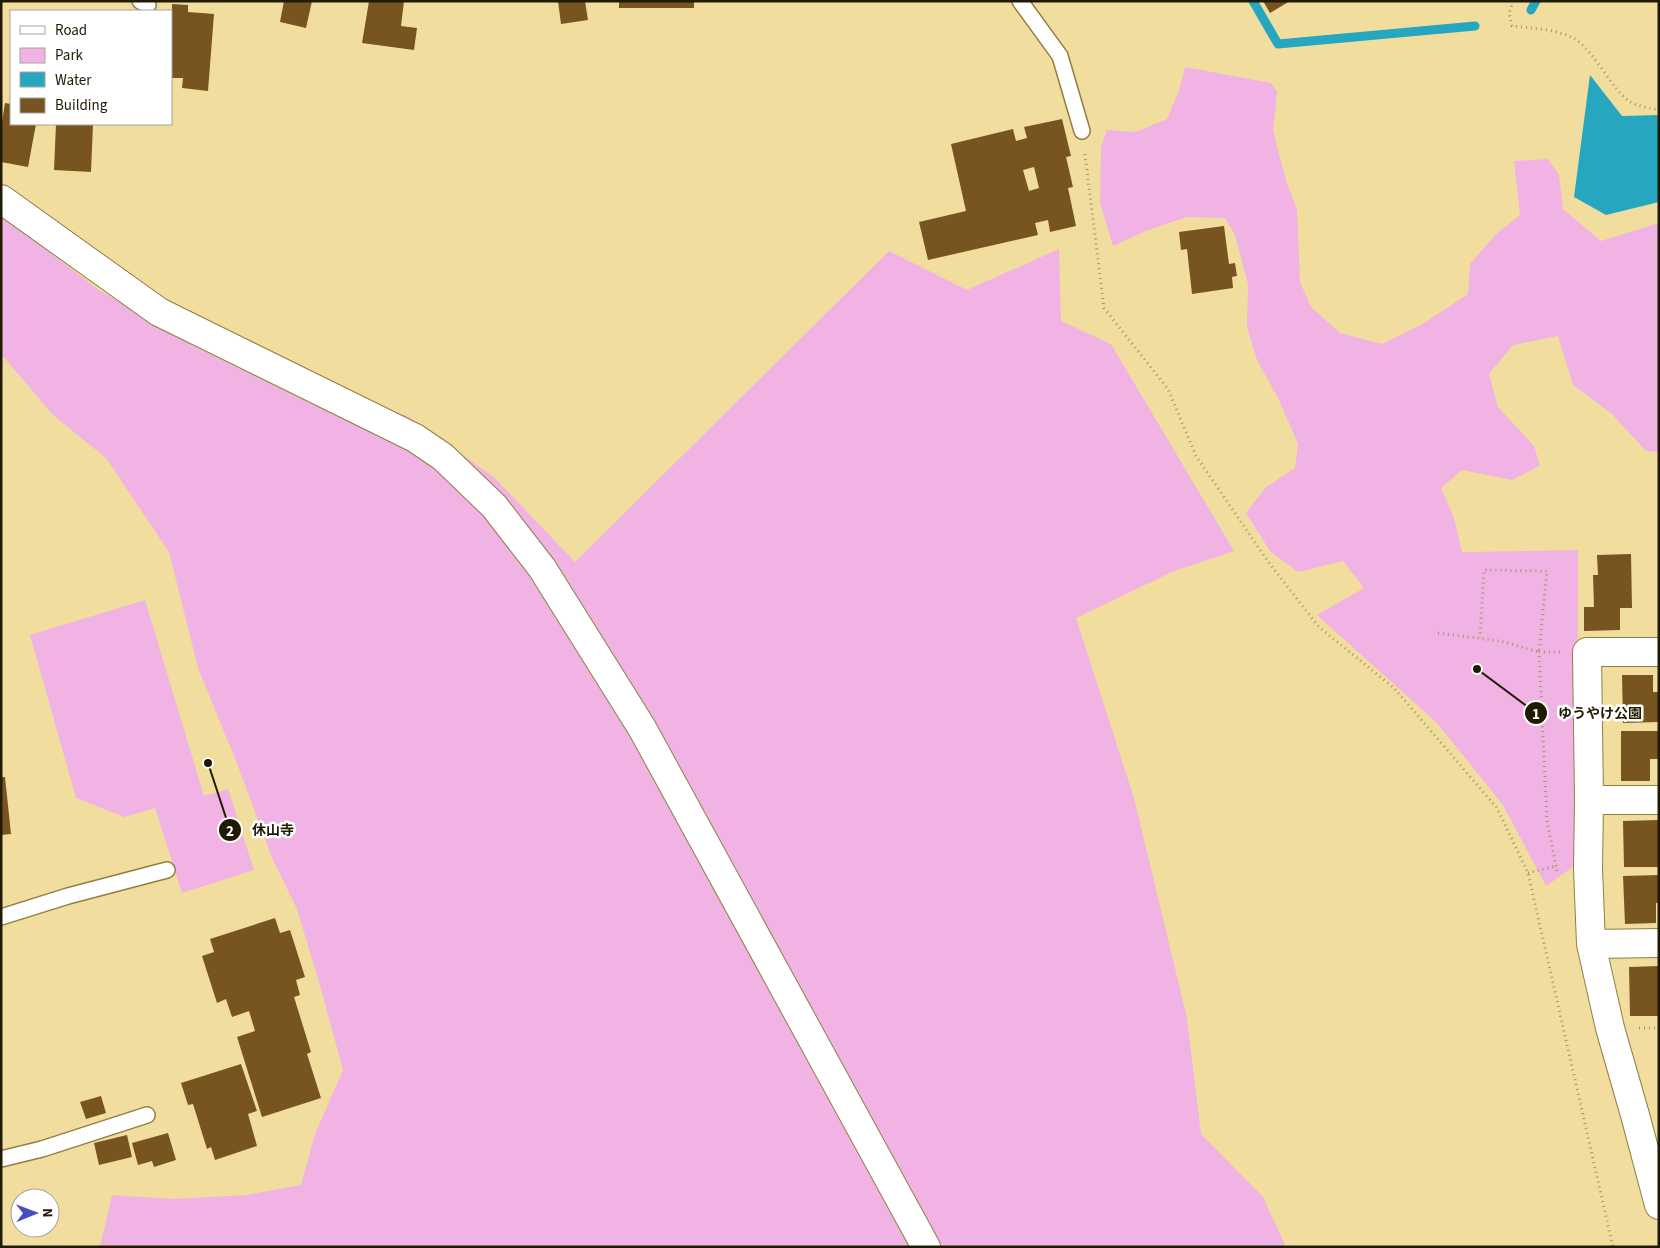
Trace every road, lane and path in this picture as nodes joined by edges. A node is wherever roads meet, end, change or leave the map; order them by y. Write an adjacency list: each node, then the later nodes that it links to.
1 (1020, 1): 4 (lane)
2 (1513, 1): 3 (path)
3 (1659, 110)
4 (1082, 131): 13 (path)
5 (1, 199): 21 (street)
6 (1438, 633): 7 (path)
7 (1480, 638): 7 (path)
8 (1659, 652): 9 (street)
9 (1589, 800): 10 (street); 16 (street)
10 (1659, 800)
11 (1556, 866): 13 (path)
12 (167, 870): 14 (lane)
13 (1528, 873): 22 (path)
14 (1, 917)
15 (1659, 943): 16 (street)
16 (1591, 944): 17 (street)
17 (1647, 1114): 20 (street)
18 (147, 1115): 19 (lane)
19 (1, 1159)
20 (1659, 1205)
21 (926, 1247)
22 (1613, 1247)

